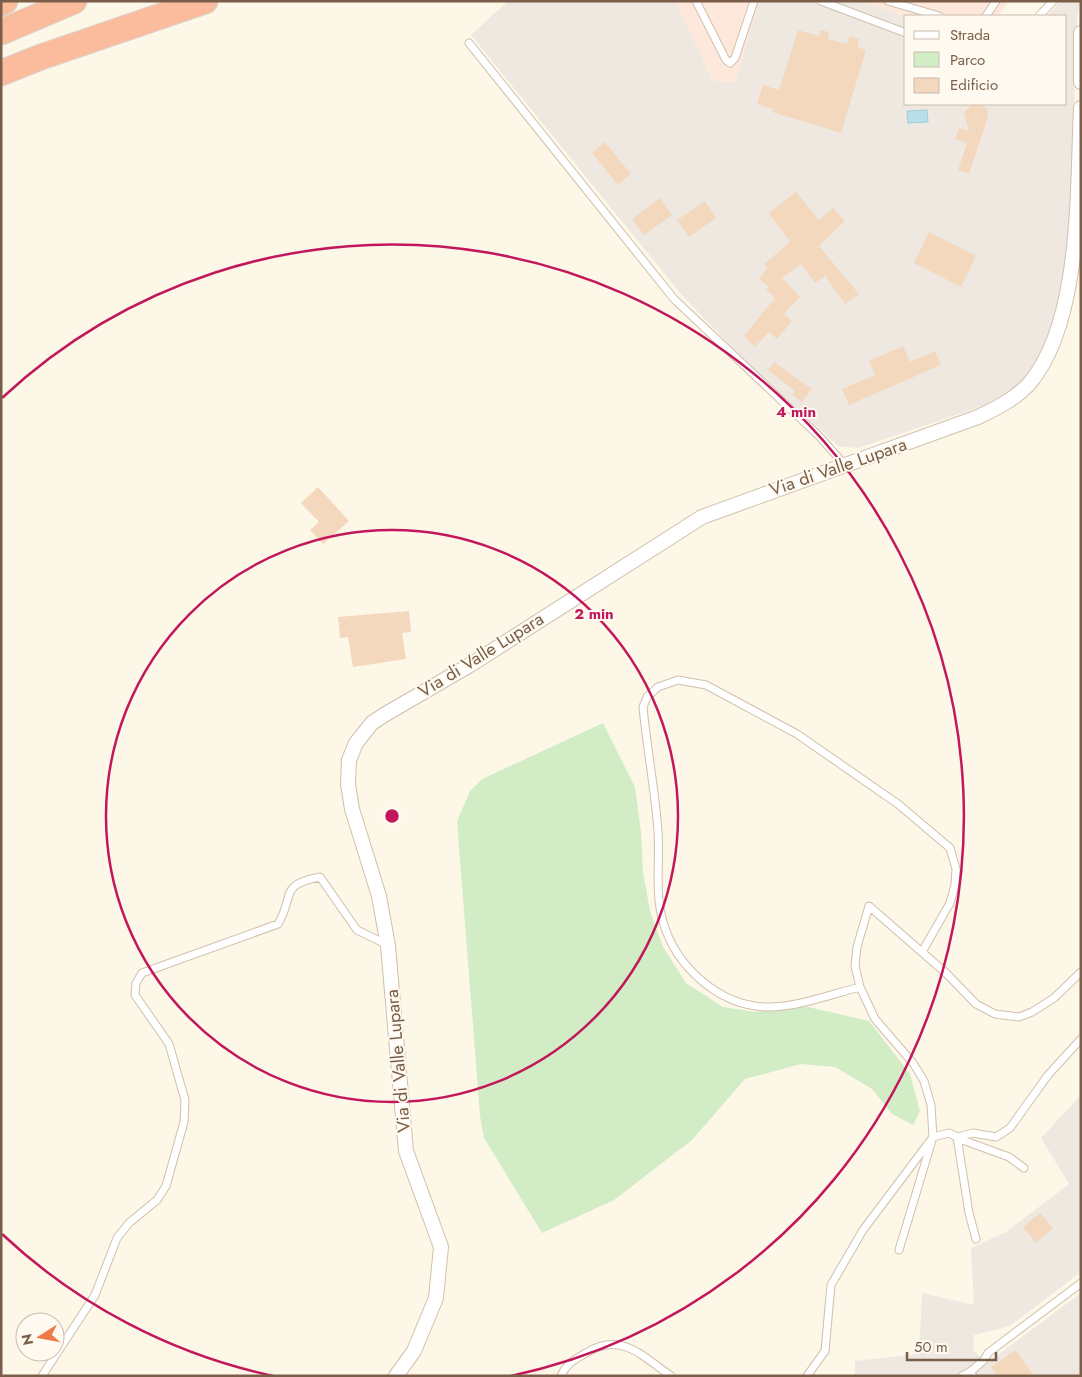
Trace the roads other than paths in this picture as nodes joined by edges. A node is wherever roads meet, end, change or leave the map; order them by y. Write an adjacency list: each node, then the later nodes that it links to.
1 (5, 1): 10 (highway)
2 (74, 1): 14 (highway)
3 (205, 1): 18 (highway)
4 (696, 1): 5 (lane)
5 (754, 1)
6 (821, 1): 15 (lane)
7 (888, 1): 11 (lane)
8 (996, 1): 12 (lane)
9 (1053, 1): 13 (lane)
10 (1, 3)
11 (936, 15)
12 (987, 15)
13 (1040, 15)
14 (1, 32)
15 (904, 32)
16 (1081, 33): 19 (street)
17 (469, 43): 21 (lane)
18 (1, 73)
19 (1081, 82)
20 (1081, 108): 21 (street, Via di Valle Lupara)
21 (844, 464): 22 (street, Via di Valle Lupara)
22 (388, 946): 34 (lane); 35 (street, Via di Valle Lupara)
23 (922, 952): 24 (lane); 25 (lane); 25 (lane)
24 (1081, 972)
25 (860, 987): 27 (lane)
26 (1081, 1039): 28 (lane)
27 (933, 1137): 28 (lane); 31 (lane); 38 (lane)
28 (957, 1137): 29 (lane); 30 (lane)
29 (1024, 1168)
30 (976, 1240)
31 (899, 1250)
32 (1081, 1283): 33 (lane)
33 (972, 1374): 39 (lane)
34 (42, 1376)
35 (396, 1376)
36 (561, 1376): 37 (lane)
37 (671, 1376)
38 (807, 1376)
39 (962, 1376)

